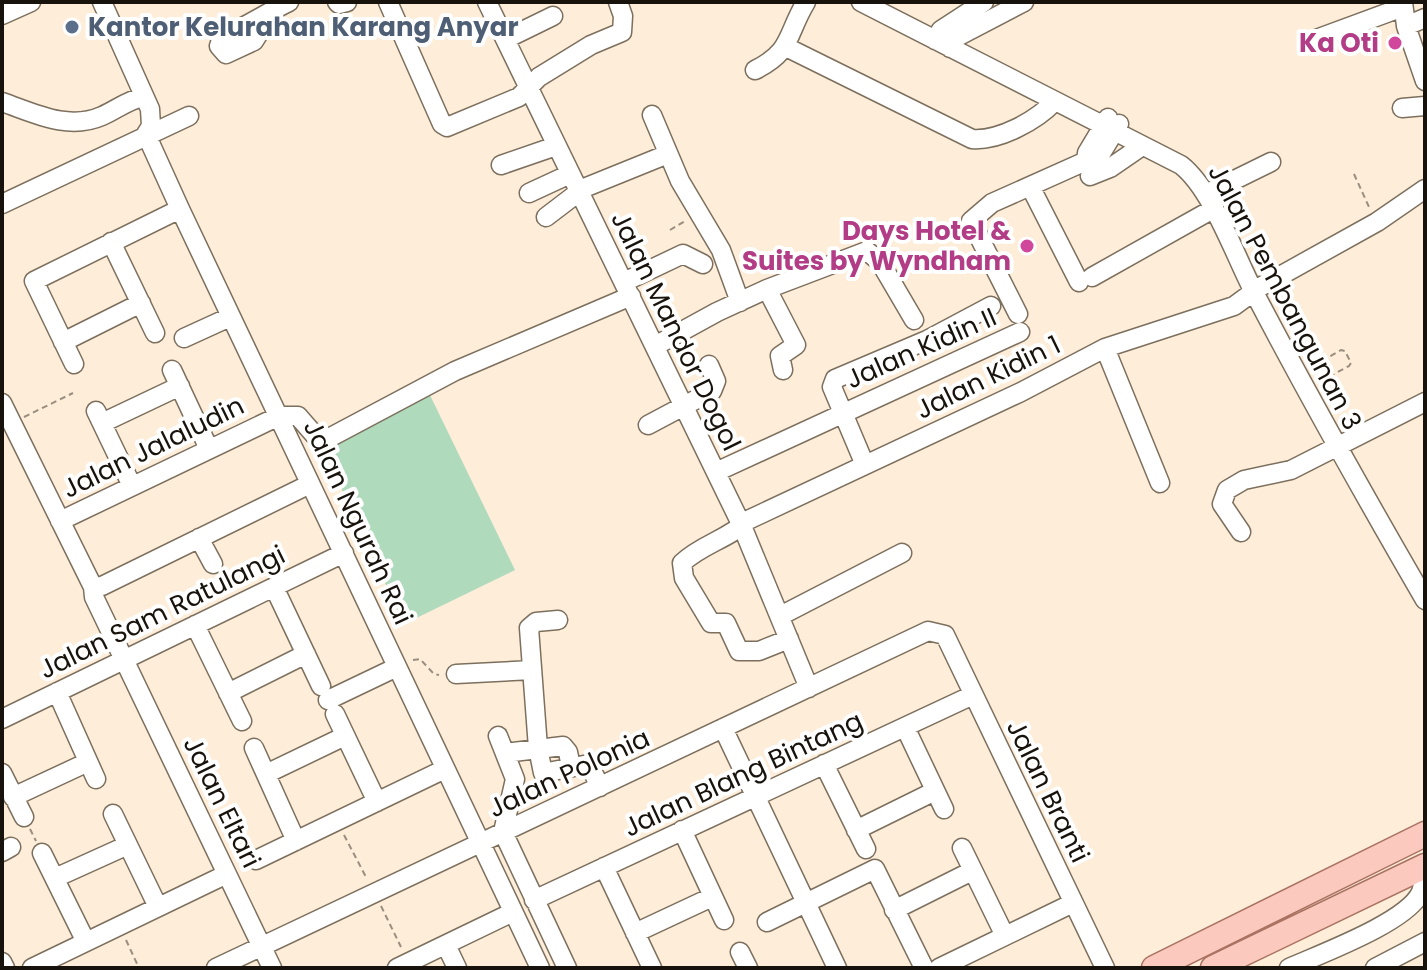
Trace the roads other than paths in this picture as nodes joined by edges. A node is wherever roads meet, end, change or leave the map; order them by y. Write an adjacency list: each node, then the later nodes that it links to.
1 (31, 2): 15 (street)
2 (102, 2): 27 (street, Jalan Ngurah Rai)
3 (289, 2): 18 (street)
4 (337, 2): 5 (street)
5 (347, 2)
6 (388, 2): 26 (street)
7 (487, 2): 21 (street, Jalan Mandor Dogol)
8 (618, 2): 26 (street)
9 (806, 2): 23 (street)
10 (861, 2): 20 (street, Jalan Pembangunan 3)
11 (984, 2): 20 (street)
12 (1024, 2): 20 (street)
13 (896, 4): 20 (street, Jalan Pembangunan 3)
14 (1403, 5): 19 (street); 22 (street)
15 (2, 15)
16 (553, 16): 21 (street)
17 (1425, 18): 19 (street)
18 (258, 21)
19 (1406, 26): 25 (street)
20 (952, 34): 28 (street, Jalan Pembangunan 3); 34 (street, Jalan Pembangunan 3)
21 (506, 39): 26 (street, Jalan Mandor Dogol)
22 (1308, 42)
23 (786, 47): 24 (street); 28 (street)
24 (755, 70)
25 (1425, 81)
26 (529, 88): 36 (street, Jalan Mandor Dogol)
27 (143, 97): 29 (street); 35 (street, Jalan Ngurah Rai)
28 (1055, 101): 34 (street, Jalan Pembangunan 3)
29 (2, 102)
30 (1425, 106): 31 (street)
31 (1402, 108)
32 (652, 115): 38 (street)
33 (189, 116): 35 (street)
34 (1111, 125): 37 (street, Jalan Pembangunan 3); 41 (street); 47 (street, Jalan Pembangunan 3)
35 (146, 134): 48 (street); 49 (street, Jalan Ngurah Rai)
36 (556, 146): 40 (street); 42 (street, Jalan Mandor Dogol)
37 (1142, 146): 41 (street); 47 (street, Jalan Pembangunan 3)
38 (668, 154): 46 (street); 56 (street)
39 (1271, 162): 47 (street)
40 (501, 165)
41 (1088, 169): 43 (street)
42 (570, 174): 45 (street); 46 (street, Jalan Mandor Dogol)
43 (1030, 186): 47 (street); 72 (street, Jalan Kidin II)
44 (1425, 189): 55 (street, Jalan Kidin 1)
45 (529, 193)
46 (580, 193): 50 (street); 53 (street, Jalan Mandor Dogol)
47 (1213, 200): 55 (street, Jalan Pembangunan 3)
48 (2, 204)
49 (180, 209): 51 (street); 59 (street, Jalan Ngurah Rai)
50 (546, 217)
51 (111, 242): 57 (street); 63 (street)
52 (703, 264): 53 (street)
53 (628, 289): 64 (street, Jalan Mandor Dogol); 73 (street)
54 (767, 289): 56 (street); 60 (street); 68 (street)
55 (1257, 290): 65 (street, Jalan Kidin 1); 75 (street, Jalan Pembangunan 3); 75 (street, Jalan Pembangunan 3)
56 (740, 302): 64 (street)
57 (141, 303): 61 (street); 63 (street)
58 (991, 306): 72 (street)
59 (230, 317): 62 (street); 73 (street, Jalan Ngurah Rai)
60 (914, 320)
61 (155, 333)
62 (184, 338)
63 (63, 342): 66 (street)
64 (655, 346): 71 (street, Jalan Mandor Dogol)
65 (1105, 348): 77 (street, Jalan Kidin 1); 79 (street)
66 (74, 364)
67 (709, 365): 71 (street)
68 (783, 370)
69 (1425, 402): 75 (street)
70 (2, 403): 82 (street, Jalan Eltari)
71 (685, 406): 74 (street); 78 (street, Jalan Mandor Dogol)
72 (843, 412): 77 (street); 78 (street, Jalan Kidin II)
73 (274, 419): 76 (street, Jalan Jalaludin); 80 (street, Jalan Ngurah Rai)
74 (648, 425)
75 (1342, 444): 84 (street); 89 (street, Jalan Pembangunan 3); 92 (street, Jalan Pembangunan 3)
76 (209, 449): 81 (street, Jalan Jalaludin); 81 (street)
77 (865, 465): 83 (street, Jalan Kidin 1)
78 (716, 472): 83 (street, Jalan Mandor Dogol)
79 (1160, 483)
80 (310, 484): 85 (street); 86 (street, Jalan Ngurah Rai)
81 (132, 486): 82 (street, Jalan Jalaludin)
82 (60, 521): 90 (street, Jalan Eltari)
83 (742, 526): 93 (street, Jalan Mandor Dogol); 97 (street, Jalan Kidin 1)
84 (1241, 532)
85 (199, 538): 88 (street); 90 (street)
86 (344, 553): 91 (street, Jalan Sam Ratulangi); 100 (street, Jalan Ngurah Rai)
87 (902, 553): 93 (street)
88 (213, 564)
89 (1425, 576)
90 (93, 587): 99 (street, Jalan Eltari)
91 (274, 587): 95 (street, Jalan Sam Ratulangi); 98 (street)
92 (1425, 600)
93 (780, 616): 97 (street, Jalan Mandor Dogol)
94 (558, 620): 101 (street)
95 (195, 625): 99 (street, Jalan Sam Ratulangi); 105 (street)
96 (945, 635): 103 (street, Jalan Polonia); 106 (street, Jalan Branti)
97 (789, 639): 103 (street, Jalan Mandor Dogol)
98 (306, 654): 105 (street); 107 (street)
99 (125, 659): 104 (street, Jalan Sam Ratulangi); 145 (street, Jalan Eltari)
100 (403, 665): 107 (street); 117 (street, Jalan Ngurah Rai)
101 (532, 670): 102 (street); 114 (street)
102 (456, 674)
103 (809, 688): 111 (street, Jalan Polonia)
104 (57, 692): 108 (street, Jalan Sam Ratulangi); 124 (street)
105 (228, 693): 109 (street)
106 (973, 695): 110 (street, Jalan Blang Bintang); 151 (street, Jalan Branti)
107 (328, 700): 112 (street)
108 (2, 719)
109 (242, 721)
110 (905, 727): 115 (street, Jalan Blang Bintang); 123 (street)
111 (723, 728): 122 (street, Jalan Polonia); 125 (street)
112 (345, 736): 120 (street); 126 (street)
113 (254, 748): 120 (street)
114 (538, 748): 116 (street); 119 (street); 121 (street)
115 (824, 764): 125 (street, Jalan Blang Bintang); 131 (street)
116 (571, 767): 119 (street); 122 (street)
117 (445, 769): 126 (street); 135 (street, Jalan Ngurah Rai)
118 (2, 773): 124 (street)
119 (543, 773): 121 (street)
120 (266, 774): 134 (street)
121 (515, 779): 132 (street)
122 (600, 787): 132 (street, Jalan Polonia)
123 (935, 791): 127 (street); 131 (street)
124 (13, 797): 129 (street)
125 (755, 797): 130 (street, Jalan Blang Bintang); 150 (street)
126 (377, 802): 134 (street)
127 (944, 809)
128 (113, 814): 136 (street)
129 (24, 817)
130 (682, 830): 142 (street, Jalan Blang Bintang); 148 (street)
131 (856, 830): 138 (street)
132 (503, 832): 135 (street, Jalan Polonia); 149 (street)
133 (1425, 834): 141 (main road)
134 (296, 841): 140 (street)
135 (480, 843): 154 (street, Jalan Ngurah Rai); 162 (street, Jalan Polonia)
136 (128, 845): 146 (street); 152 (street)
137 (962, 848): 144 (street)
138 (866, 849)
139 (42, 853): 146 (street)
140 (256, 860)
141 (1366, 864): 147 (main road); 177 (main road)
142 (604, 867): 149 (street, Jalan Blang Bintang); 157 (street)
143 (1424, 867): 147 (main road); 179 (street)
144 (972, 871): 153 (street); 158 (street)
145 (227, 874): 152 (street); 162 (street, Jalan Eltari)
146 (55, 878): 159 (street)
147 (1378, 890): 178 (main road)
148 (712, 897): 155 (street); 157 (street)
149 (534, 900): 171 (street)
150 (806, 903): 153 (street); 156 (street); 173 (street)
151 (1073, 903): 158 (street); 176 (street, Jalan Branti)
152 (158, 907): 159 (street)
153 (894, 910): 174 (street)
154 (513, 912): 161 (street); 170 (street, Jalan Ngurah Rai)
155 (724, 920)
156 (767, 922)
157 (635, 933): 172 (street)
158 (1005, 936): 175 (street)
159 (86, 942): 165 (street)
160 (1425, 942): 180 (street)
161 (446, 945): 168 (street); 169 (street)
162 (262, 946): 166 (street, Jalan Polonia); 167 (street, Jalan Eltari)
163 (2, 962): 164 (street)
164 (5, 968)
165 (32, 968)
166 (216, 968)
167 (272, 968)
168 (397, 968)
169 (457, 968)
170 (540, 968)
171 (567, 968)
172 (652, 968)
173 (837, 968)
174 (924, 968)
175 (939, 968)
176 (1105, 968)
177 (1154, 968)
178 (1213, 968)
179 (1289, 968)
180 (1375, 968)

